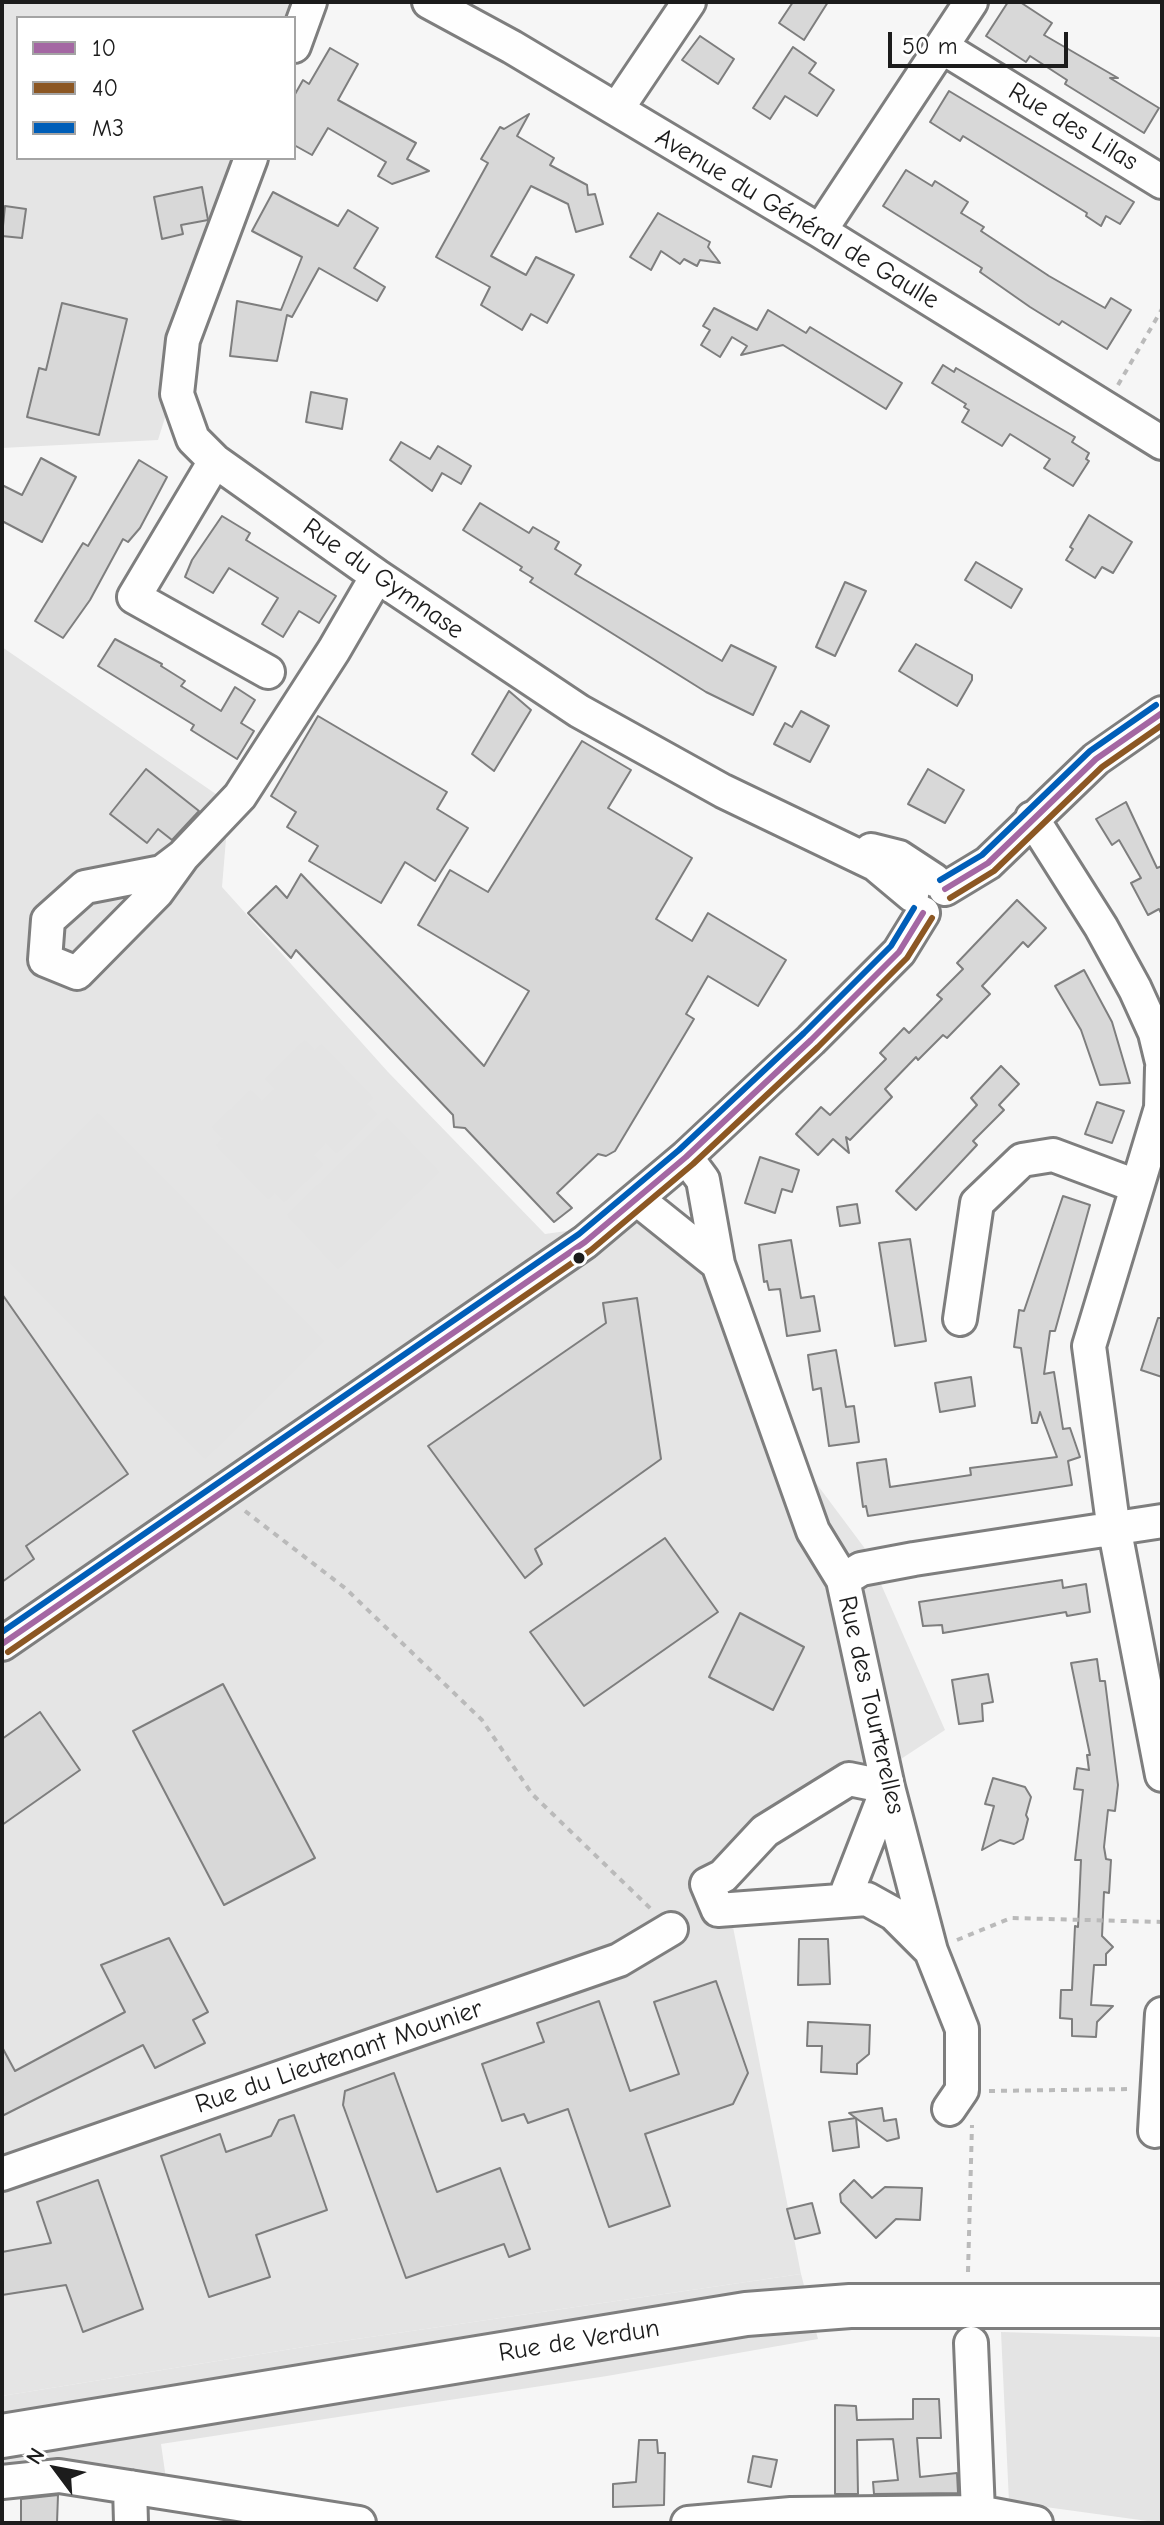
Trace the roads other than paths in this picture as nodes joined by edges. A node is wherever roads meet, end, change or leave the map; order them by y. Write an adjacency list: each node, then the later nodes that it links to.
1 (310, 2): 5 (street)
2 (429, 2): 7 (street, Avenue du Général de Gaulle)
3 (689, 2): 7 (street)
4 (971, 2): 6 (street)
5 (296, 40)
6 (942, 47): 9 (street, Rue des Lilas); 10 (street)
7 (617, 109): 10 (street, Avenue du Général de Gaulle)
8 (250, 160): 12 (street)
9 (1162, 182)
10 (820, 231): 11 (street, Avenue du Général de Gaulle)
11 (1162, 443)
12 (204, 450): 13 (street, Rue du Gymnase); 14 (street)
13 (377, 576): 17 (street); 18 (street, Rue du Gymnase)
14 (268, 672)
15 (1162, 713): 16 (street)
16 (1032, 818): 18 (street); 19 (street)
17 (172, 864)
18 (929, 894): 20 (street)
19 (1162, 1065): 21 (street)
20 (686, 1157): 22 (street); 23 (street, Rue des Tourterelles)
21 (1136, 1186): 24 (street); 26 (street)
22 (637, 1199): 23 (street); 28 (street)
23 (718, 1264): 27 (street, Rue des Tourterelles)
24 (960, 1319)
25 (1162, 1521): 26 (street)
26 (1117, 1529): 27 (street); 29 (street)
27 (843, 1580): 30 (street, Rue des Tourterelles)
28 (2, 1644)
29 (1162, 1775)
30 (888, 1787): 31 (street); 31 (street); 33 (street, Rue des Tourterelles)
31 (844, 1900): 33 (street)
32 (671, 1929): 37 (street, Rue du Lieutenant Mounier)
33 (931, 1951): 35 (street, Rue des Tourterelles)
34 (1162, 2014): 36 (street)
35 (961, 2097)
36 (1155, 2131)
37 (2, 2174)
38 (1162, 2306): 39 (main road, Rue de Verdun)
39 (969, 2323): 40 (main road, Rue de Verdun); 43 (street)
40 (2, 2436)
41 (2, 2482): 42 (street)
42 (130, 2487): 44 (street); 45 (street)
43 (978, 2512): 47 (street); 48 (street)
44 (261, 2515): 46 (street)
45 (131, 2523)
46 (359, 2523)
47 (688, 2523)
48 (1036, 2523)

